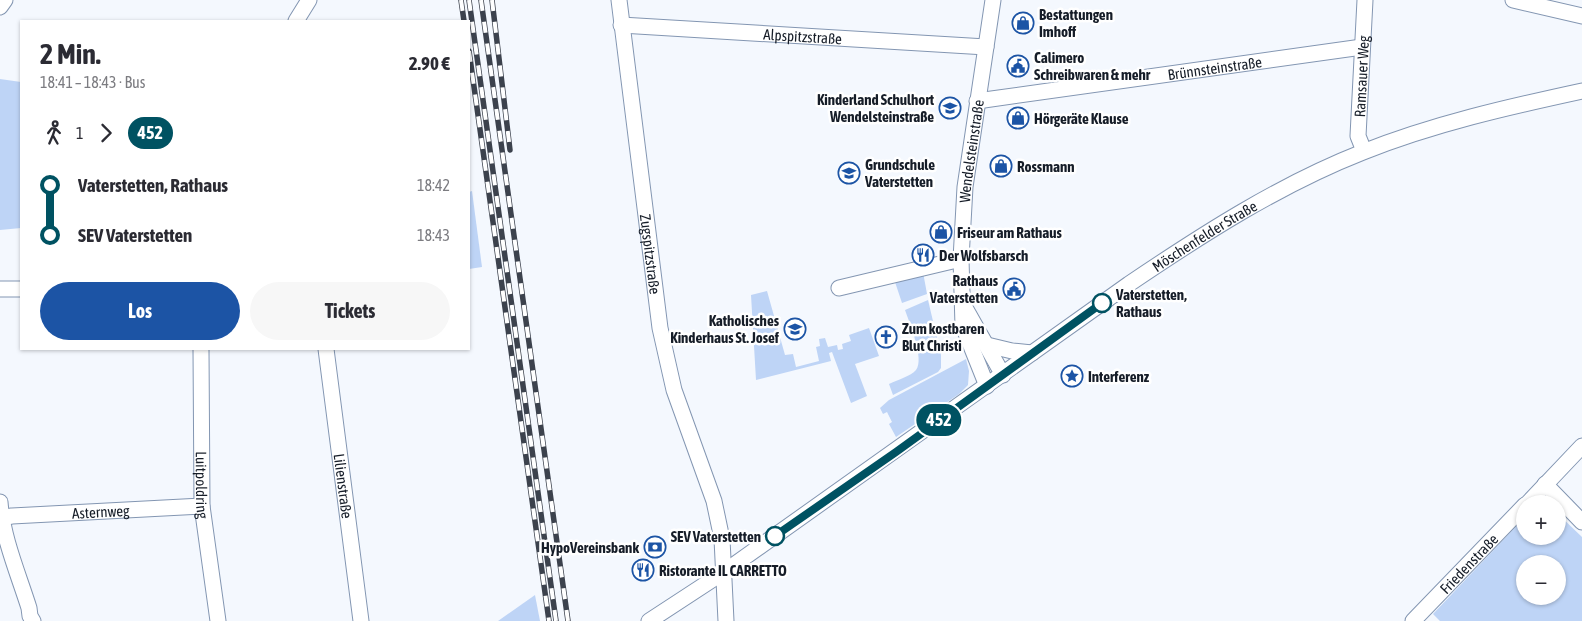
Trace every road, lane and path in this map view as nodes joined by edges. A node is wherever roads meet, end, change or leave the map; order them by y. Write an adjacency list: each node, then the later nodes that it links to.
1 (5, 0): 8 (street)
2 (309, 0): 10 (street)
3 (619, 0): 11 (street, Zugspitzstraße)
4 (993, 0): 12 (street, Wendelsteinstraße)
5 (1365, 0): 13 (street, Ramsauer Weg)
6 (1513, 0): 7 (street)
7 (1554, 5): 9 (street)
8 (0, 7)
9 (1582, 16)
10 (297, 20)
11 (621, 25): 12 (street, Alpspitzstraße); 36 (street, Zugspitzstraße)
12 (986, 47): 15 (street, Wendelsteinstraße)
13 (1362, 47): 15 (street, Brünnsteinstraße); 16 (street, Ramsauer Weg)
14 (1582, 91): 16 (street, Möschenfelder Straße)
15 (978, 101): 17 (street, Wendelsteinstraße)
16 (1364, 152): 25 (street, Möschenfelder Straße)
17 (961, 258): 18 (street); 21 (street, Wendelsteinstraße)
18 (839, 288)
19 (0, 289): 20 (street)
20 (20, 289)
21 (962, 302): 22 (street, Wendelsteinstraße); 27 (street, Wendelsteinstraße)
22 (987, 345): 25 (street); 26 (street, Wendelsteinstraße)
23 (201, 350): 32 (street, Luitpoldring)
24 (326, 350): 39 (street, Lilienstraße)
25 (1032, 353): 26 (street, Möschenfelder Straße)
26 (1003, 375): 27 (street, Möschenfelder Straße)
27 (987, 386): 36 (street, Möschenfelder Straße)
28 (1582, 446): 29 (street, Friedenstraße)
29 (1545, 484): 30 (street, Friedenstraße); 35 (street)
30 (1535, 495)
31 (0, 502): 34 (street)
32 (202, 506): 34 (street, Asternweg); 38 (street, Luitpoldring)
33 (1516, 515): 42 (street, Friedenstraße)
34 (1, 518): 37 (street)
35 (1582, 522)
36 (724, 572): 40 (street, Möschenfelder Straße); 41 (street, Zugspitzstraße)
37 (33, 621)
38 (218, 621)
39 (361, 621)
40 (649, 621)
41 (726, 621)
42 (1413, 621)

